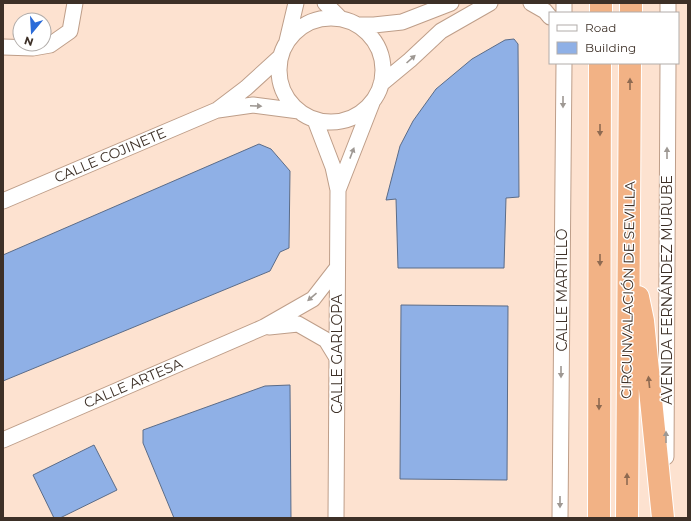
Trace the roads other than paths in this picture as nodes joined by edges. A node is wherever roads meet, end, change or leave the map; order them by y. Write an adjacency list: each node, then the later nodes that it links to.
1 (75, 3): 11 (street)
2 (296, 3): 10 (street)
3 (325, 3): 8 (street)
4 (451, 3): 9 (street)
5 (490, 3): 17 (street, one-way to 5)
6 (531, 3): 7 (street)
7 (549, 16)
8 (341, 19): 9 (street); 10 (street)
9 (358, 25): 17 (street)
10 (287, 41): 12 (street)
11 (3, 47)
12 (280, 57): 19 (street, CALLE COJINETE); 20 (street)
13 (564, 64): 30 (street, CALLE MARTILLO, one-way to 30)
14 (600, 64): 31 (highway, CIRCUNVALACIÓN DE SEVILLA, one-way to 31)
15 (630, 64): 24 (highway, CIRCUNVALACIÓN DE SEVILLA, one-way to 15)
16 (668, 64): 33 (street, AVENIDA FERNÁNDEZ MURUBE, one-way to 16)
17 (381, 84): 18 (street)
18 (373, 100): 21 (street); 22 (street, CALLE GARLOPA, one-way to 18)
19 (217, 110): 20 (street, CALLE COJINETE, one-way to 20); 23 (street, CALLE COJINETE)
20 (299, 111): 21 (street)
21 (315, 120): 22 (street, CALLE GARLOPA)
22 (338, 190): 25 (street, CALLE GARLOPA)
23 (3, 201)
24 (629, 249): 32 (highway, CIRCUNVALACIÓN DE SEVILLA, one-way to 24); 33 (highway, one-way to 24)
25 (338, 268): 26 (street, CALLE ARTESA, one-way to 26); 27 (street, CALLE GARLOPA)
26 (264, 327): 27 (street, CALLE ARTESA); 28 (street, CALLE ARTESA)
27 (337, 359): 29 (street, CALLE GARLOPA)
28 (3, 440)
29 (336, 518)
30 (560, 518)
31 (599, 518)
32 (627, 518)
33 (664, 518)

